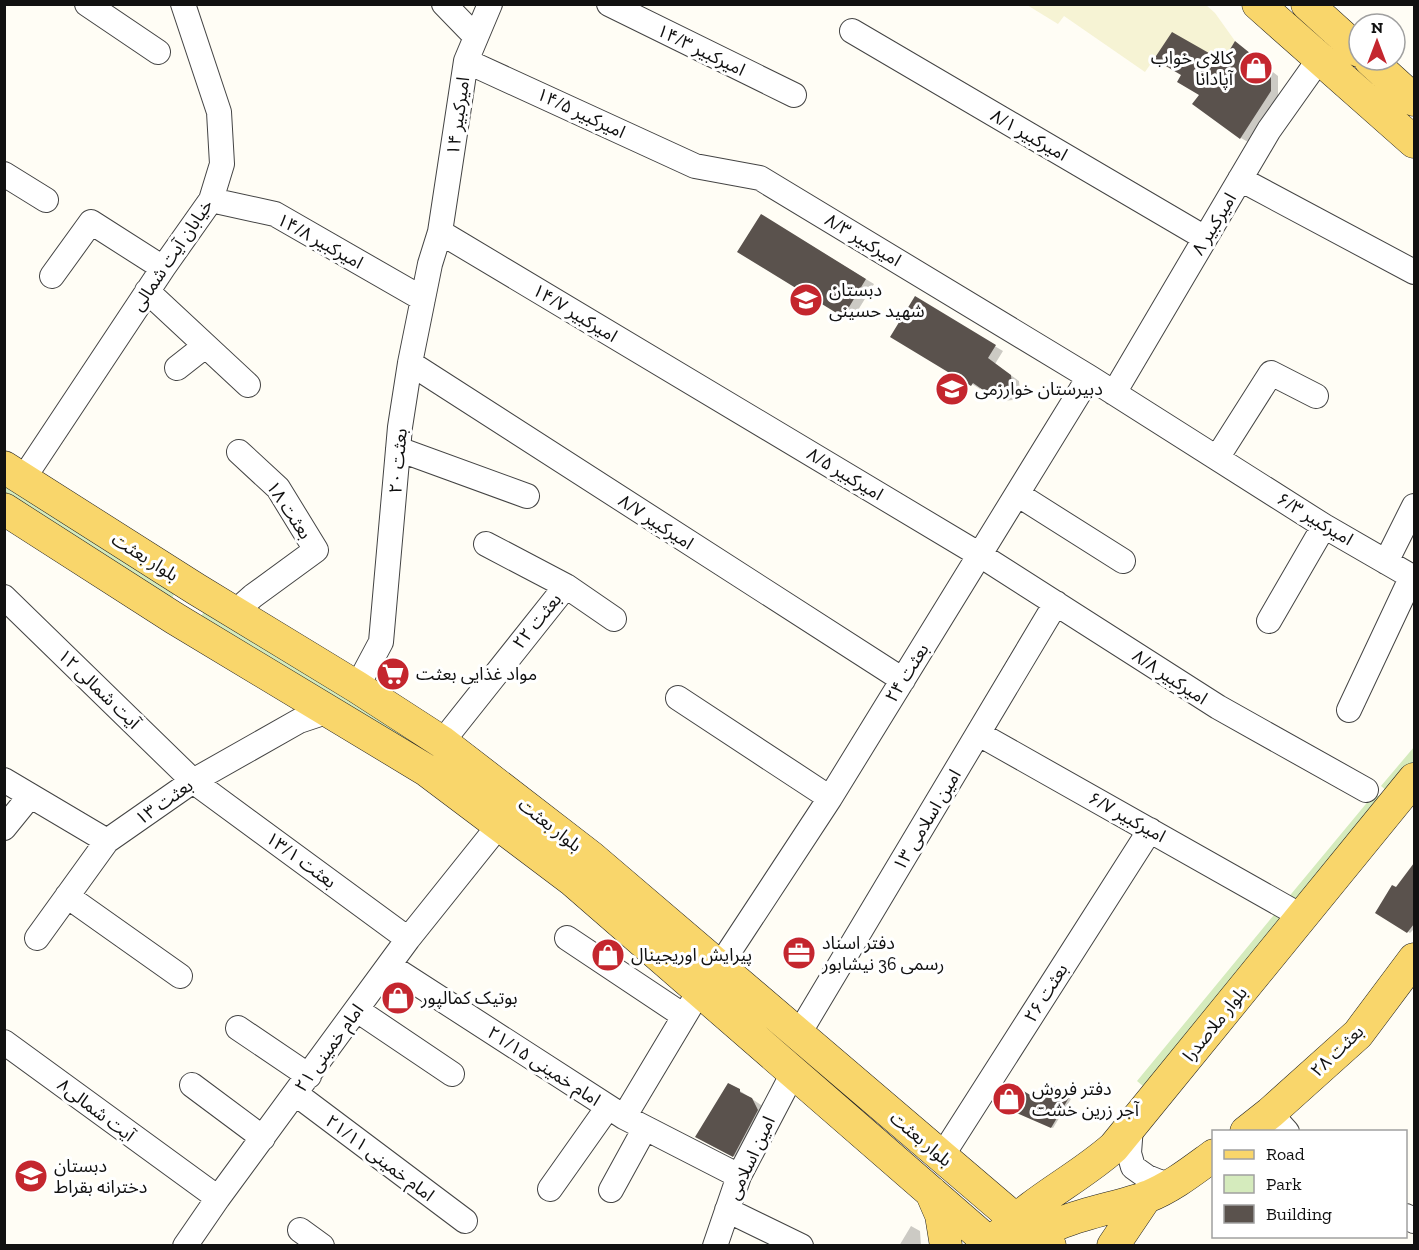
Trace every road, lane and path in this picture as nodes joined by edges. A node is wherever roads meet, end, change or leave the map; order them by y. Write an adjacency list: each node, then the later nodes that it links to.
1 (87, 4): 11 (street)
2 (183, 4): 22 (street, خیابان آیت شمالی)
3 (444, 4): 9 (street)
4 (490, 4): 9 (street, امیرکبیر ۱۴)
5 (609, 4): 15 (street, امیرکبیر ۱۴/۳)
6 (1258, 4): 12 (main road)
7 (1307, 4): 10 (main road)
8 (852, 31): 24 (street, امیرکبیر ۸/۱)
9 (476, 37): 13 (street, امیرکبیر ۱۴)
10 (1347, 40)
11 (158, 52)
12 (1320, 58): 17 (main road); 20 (street, امیرکبیر ۸)
13 (466, 61): 18 (street, امیرکبیر ۱۴/۵); 23 (street, امیرکبیر ۱۴)
14 (1383, 72): 16 (main road)
15 (794, 95)
16 (1414, 100)
17 (1414, 142)
18 (695, 165): 33 (street, امیرکبیر ۸/۳)
19 (4, 174): 21 (street)
20 (1240, 179): 24 (street, امیرکبیر ۸); 26 (street)
21 (46, 200)
22 (211, 200): 25 (street, خیابان آیت شمالی); 29 (street, امیرکبیر ۱۴/۸)
23 (440, 232): 29 (street, بعثت ۲۰); 35 (street, امیرکبیر ۱۴/۷)
24 (1206, 238): 36 (street, امیرکبیر ۸)
25 (163, 268): 27 (street); 28 (street, خیابان آیت شمالی)
26 (1414, 272)
27 (52, 276)
28 (147, 291): 30 (street); 41 (street, خیابان آیت شمالی)
29 (423, 299): 31 (street, بعثت ۲۰)
30 (205, 346): 32 (street); 34 (street)
31 (410, 363): 38 (street, بعثت ۲۰); 60 (street, امیرکبیر ۸/۷)
32 (177, 368)
33 (1089, 377): 36 (street, امیرکبیر ۸/۳); 42 (street, بعثت ۲۴)
34 (248, 385)
35 (710, 393): 48 (street, امیرکبیر ۸/۵)
36 (1114, 393): 40 (street, امیرکبیر ۶/۳)
37 (1316, 396): 40 (street)
38 (398, 448): 43 (street); 61 (street, بعثت ۲۰)
39 (239, 452): 56 (street, بعثت ۱۸)
40 (1217, 458): 46 (street, امیرکبیر ۶/۳)
41 (14, 473): 53 (main road, بلوار بعثت)
42 (1017, 494): 48 (street, بعثت ۲۴); 49 (street)
43 (527, 496)
44 (1414, 506): 50 (street)
45 (6, 512): 57 (main road, بلوار بعثت)
46 (1324, 526): 50 (street, امیرکبیر ۶/۳); 59 (street)
47 (486, 544): 52 (street)
48 (980, 555): 55 (street, امیرکبیر ۸/۸); 60 (street, بعثت ۲۴)
49 (1123, 561)
50 (1386, 562): 51 (street, امیرکبیر ۶/۳)
51 (1413, 577): 63 (street)
52 (566, 585): 58 (street); 66 (street, بعثت ۲۲)
53 (196, 589): 56 (main road, بلوار بعثت); 57 (main road)
54 (4, 597): 69 (street, آیت شمالی ۱۲)
55 (1056, 603): 65 (street, امین اسلامی ۱۳); 70 (street, امیرکبیر ۸/۸)
56 (235, 612): 61 (main road, بلوار بعثت)
57 (174, 618): 64 (main road, بلوار بعثت)
58 (614, 619)
59 (1269, 621)
60 (903, 680): 72 (street, بعثت ۲۴)
61 (357, 687): 66 (main road, بلوار بعثت)
62 (678, 698): 72 (street)
63 (1349, 710)
64 (329, 711): 69 (street, بعثت ۱۳); 74 (main road, بلوار بعثت)
65 (979, 734): 76 (street, امیرکبیر ۶/۷); 89 (street, امین اسلامی ۱۳)
66 (442, 742): 86 (main road, بلوار بعثت)
67 (1414, 779): 73 (main road, بلوار ملاصدرا)
68 (4, 780): 71 (street)
69 (193, 781): 77 (street, بعثت ۱۳); 82 (street, بعثت ۱۳/۱)
70 (1366, 789)
71 (30, 795): 75 (street); 77 (street)
72 (830, 798): 86 (street, بعثت ۲۴)
73 (1405, 800): 79 (main road, بلوار ملاصدرا)
74 (500, 824): 82 (street, امام خمینی ۲۱); 86 (main road, بلوار بعثت)
75 (4, 828)
76 (1150, 830): 79 (street, امیرکبیر ۶/۷); 100 (street, بعثت ۲۶)
77 (107, 842): 78 (street, بعثت ۱۳)
78 (67, 896): 80 (street, بعثت ۱۳); 85 (street)
79 (1303, 917): 97 (main road, بلوار ملاصدرا)
80 (37, 938)
81 (567, 938): 86 (street)
82 (408, 939): 84 (street, امام خمینی ۲۱)
83 (1414, 959): 96 (main road, بعثت ۲۸)
84 (390, 966): 87 (street, امام خمینی ۲۱); 95 (street, امام خمینی ۲۱/۱۵)
85 (180, 976)
86 (701, 991): 89 (main road, بلوار بعثت); 91 (main road, بلوار بعثت); 95 (street, بعثت ۲۴)
87 (357, 1010): 92 (street); 94 (street, امام خمینی ۲۱)
88 (238, 1029): 94 (street, امام خمینی ۲۱/۱۱)
89 (798, 1035): 100 (main road, بلوار بعثت)
90 (4, 1042): 108 (street, آیت شمالی۸)
91 (794, 1072): 102 (street, امین اسلامی); 106 (main road, بلوار بعثت)
92 (452, 1074)
93 (192, 1084): 99 (street)
94 (302, 1085): 99 (street, امام خمینی ۲۱); 110 (street, امام خمینی ۲۱/۱۱)
95 (626, 1117): 102 (street, امام خمینی ۲۱/۱۵); 104 (street); 105 (street)
96 (1279, 1122): 98 (main road, بعثت ۲۸)
97 (1131, 1126): 103 (street); 112 (main road, بلوار ملاصدرا)
98 (1250, 1130)
99 (262, 1138): 108 (street, امام خمینی ۲۱)
100 (952, 1139): 112 (main road, بلوار بعثت)
101 (1212, 1156): 103 (main road)
102 (739, 1176): 109 (street, امین اسلامی)
103 (1177, 1182): 107 (main road)
104 (550, 1189)
105 (611, 1190)
106 (930, 1191): 117 (main road); 118 (main road, بلوار بعثت)
107 (1146, 1197): 112 (main road); 119 (main road)
108 (218, 1198): 113 (street, امام خمینی ۲۱)
109 (727, 1210): 115 (street, امین اسلامی); 116 (street)
110 (465, 1221)
111 (300, 1230): 114 (street)
112 (1031, 1236): 118 (main road, بلوار ملاصدرا)
113 (185, 1245)
114 (322, 1245)
115 (716, 1245)
116 (801, 1245)
117 (946, 1245)
118 (992, 1245)
119 (1113, 1245)

